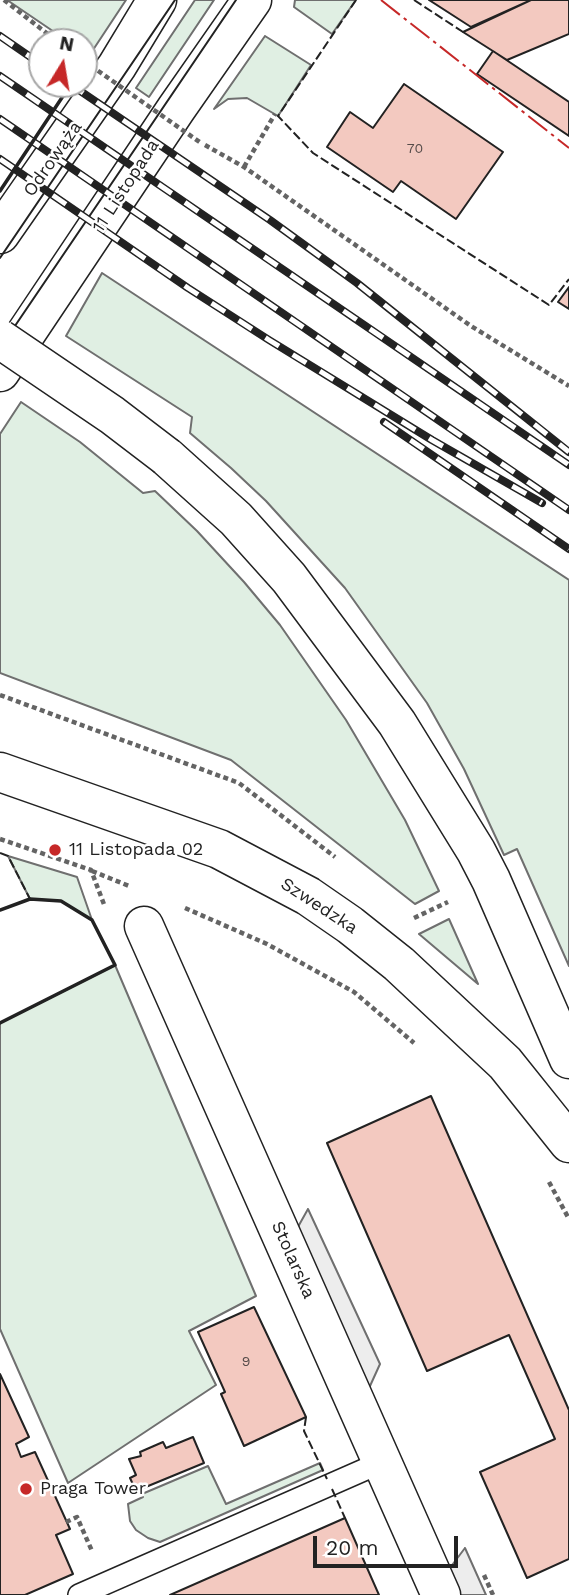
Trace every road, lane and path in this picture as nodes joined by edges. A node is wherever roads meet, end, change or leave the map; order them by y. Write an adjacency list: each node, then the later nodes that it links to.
1 (4, 0): 4 (path)
2 (157, 0): 8 (street, Odrowąża)
3 (252, 0): 10 (street, 11 Listopada)
4 (40, 28)
5 (98, 71): 7 (path, bridge)
6 (275, 114): 7 (path)
7 (243, 167): 11 (path)
8 (8, 223)
9 (0, 339): 20 (street, bridge)
10 (0, 372)
11 (569, 386)
12 (0, 695): 14 (path)
13 (0, 772): 21 (street, Szwedzka)
14 (338, 859)
15 (447, 902): 17 (path)
16 (178, 905): 19 (path)
17 (404, 910)
18 (144, 926): 24 (street, Stolarska)
19 (423, 1051)
20 (569, 1059)
21 (569, 1143)
22 (547, 1180): 23 (path)
23 (569, 1219)
24 (382, 1462): 25 (lane); 26 (street, Stolarska)
25 (79, 1595)
26 (441, 1595)

